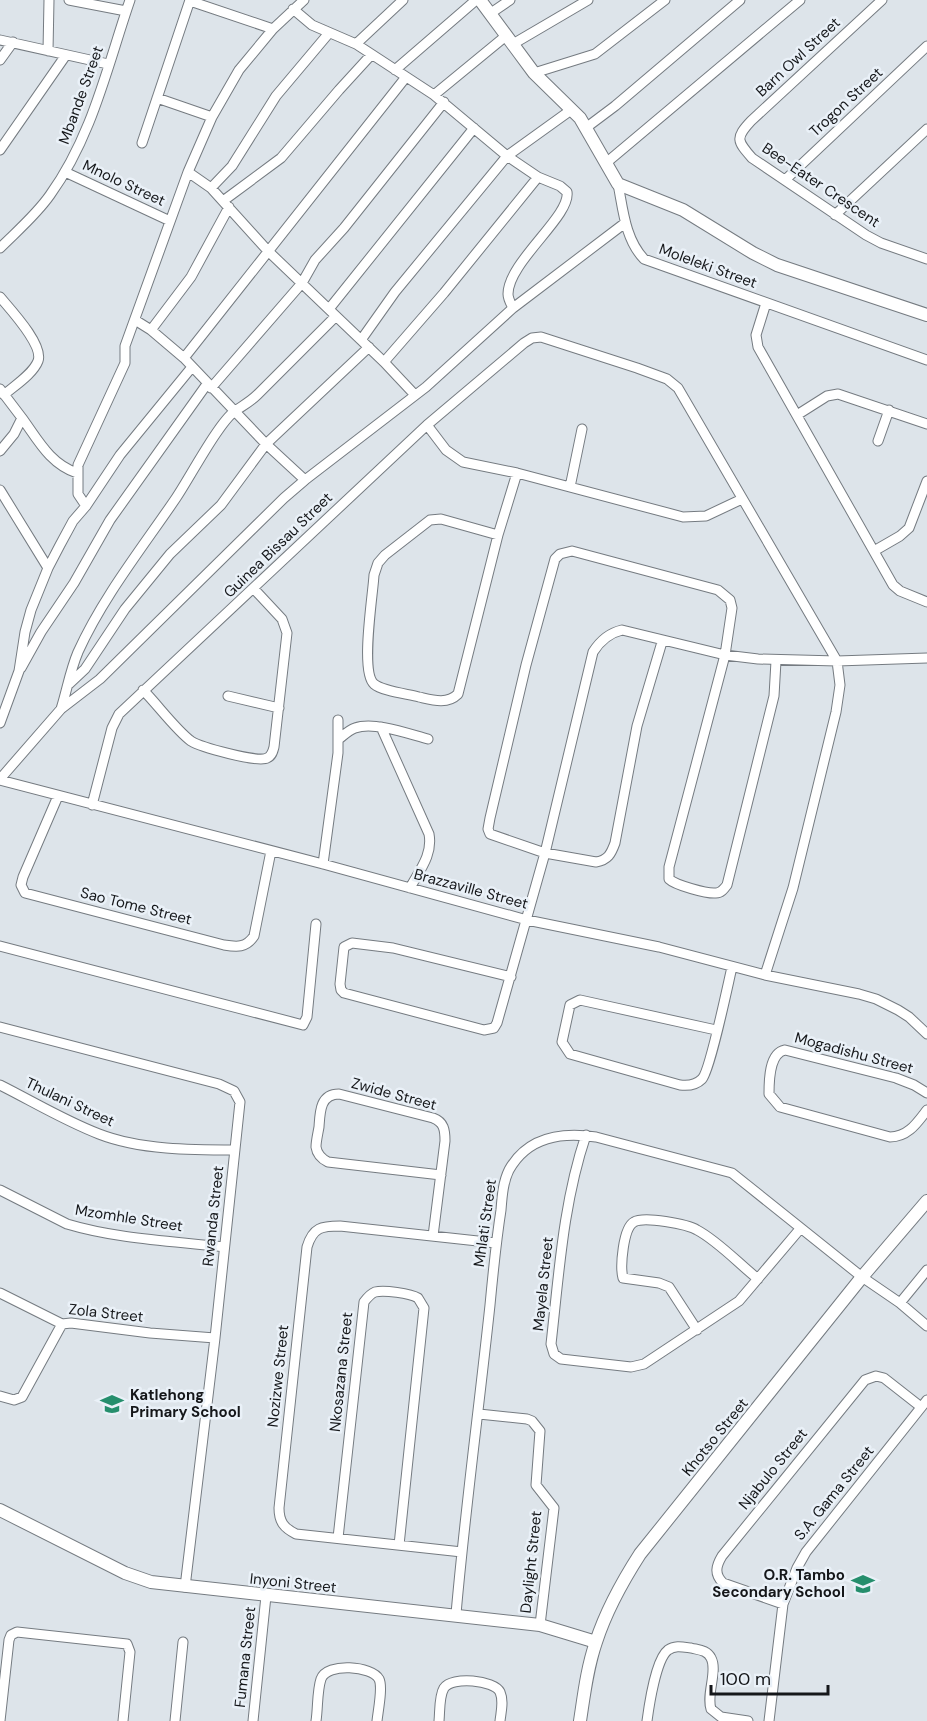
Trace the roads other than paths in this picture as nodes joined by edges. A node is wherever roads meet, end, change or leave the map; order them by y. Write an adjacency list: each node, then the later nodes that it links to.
1 (49, 0): 24 (street)
2 (69, 0): 15 (street)
3 (130, 0): 15 (street, Mbande Street)
4 (304, 0): 14 (street)
5 (403, 0): 22 (street)
6 (478, 0): 16 (street); 29 (street)
7 (510, 0): 16 (street)
8 (588, 0): 20 (street)
9 (665, 0): 30 (street)
10 (740, 0): 37 (street)
11 (800, 0): 44 (street)
12 (882, 0): 40 (street, Barn Owl Street)
13 (190, 1): 17 (street); 33 (street)
14 (293, 9): 17 (street); 18 (street)
15 (126, 11): 28 (street, Mbande Street)
16 (491, 13): 20 (street)
17 (273, 29): 36 (street)
18 (329, 33): 22 (street); 50 (street)
19 (0, 39): 21 (street)
20 (510, 39): 30 (street); 32 (street)
21 (13, 42): 24 (street); 27 (street)
22 (356, 44): 26 (street)
23 (927, 46): 48 (street, Trogon Street)
24 (48, 51): 25 (street)
25 (66, 55): 28 (street); 42 (street)
26 (371, 55): 29 (street); 51 (street)
27 (0, 60)
28 (108, 64): 45 (street, Mbande Street)
29 (395, 70): 31 (street)
30 (534, 73): 35 (street)
31 (406, 77): 32 (street); 56 (street)
32 (434, 95): 34 (street)
33 (157, 98): 36 (street); 41 (street)
34 (444, 102): 38 (street); 58 (street)
35 (571, 110): 37 (street); 43 (street)
36 (212, 117): 46 (street)
37 (587, 127): 44 (street)
38 (474, 128): 43 (street); 62 (street)
39 (927, 129): 52 (street)
40 (739, 138): 48 (street, Bee-Eater Crescent)
41 (142, 143)
42 (0, 150)
43 (507, 156): 47 (street); 66 (street)
44 (606, 163): 49 (street)
45 (65, 172): 53 (street, Mnolo Street); 55 (street, Mbande Street)
46 (188, 172): 50 (street); 53 (street)
47 (538, 177): 61 (street); 70 (street)
48 (785, 180): 52 (street, Bee-Eater Crescent)
49 (618, 184): 54 (street, Moleleki Street); 63 (street)
50 (211, 188): 51 (street)
51 (226, 204): 56 (street); 65 (street)
52 (835, 215): 57 (street, Bee-Eater Crescent)
53 (170, 221): 64 (street)
54 (625, 223): 60 (street, Moleleki Street); 61 (street)
55 (0, 248)
56 (268, 251): 58 (street); 68 (street)
57 (927, 259)
58 (302, 283): 62 (street); 72 (street)
59 (0, 297): 73 (street)
60 (766, 303): 69 (street, Moleleki Street); 77 (street, Moleleki Street)
61 (513, 308): 74 (street)
62 (333, 313): 66 (street); 76 (street)
63 (927, 315)
64 (135, 320): 65 (street); 85 (street)
65 (151, 330): 68 (street)
66 (362, 340): 67 (street)
67 (369, 347): 70 (street); 83 (street)
68 (184, 358): 71 (street)
69 (927, 360)
70 (384, 362): 74 (street)
71 (192, 366): 72 (street); 92 (street)
72 (209, 386): 76 (street); 103 (street)
73 (2, 392): 78 (street)
74 (415, 395): 87 (street)
75 (889, 410): 77 (street); 79 (street); 82 (street)
76 (234, 411): 83 (street); 104 (street)
77 (797, 415): 94 (street, Moleleki Street)
78 (22, 418): 84 (street); 85 (street)
79 (927, 424)
80 (427, 425): 86 (street); 91 (street, Guinea Bissau Street); 96 (street, Guinea Bissau Street)
81 (582, 429): 89 (street)
82 (878, 441)
83 (266, 444): 87 (street); 104 (street)
84 (0, 451)
85 (77, 473): 92 (street)
86 (517, 474): 89 (street); 93 (street)
87 (305, 480): 108 (street)
88 (927, 482): 94 (street)
89 (570, 487): 91 (street)
90 (0, 490): 95 (street)
91 (742, 499): 102 (street)
92 (86, 506): 95 (street)
93 (498, 535): 93 (street)
94 (874, 551): 97 (street, Moleleki Street)
95 (48, 568): 103 (street)
96 (254, 589): 105 (street, Guinea Bissau Street); 107 (street)
97 (927, 602)
98 (662, 642): 99 (street); 118 (street); 118 (street)
99 (725, 656): 101 (street); 101 (street); 118 (street)
100 (927, 658): 102 (street)
101 (776, 661): 102 (street)
102 (837, 661): 125 (street)
103 (19, 671): 110 (street)
104 (69, 684): 108 (street)
105 (143, 690): 107 (street); 116 (street, Guinea Bissau Street)
106 (228, 696): 107 (street)
107 (279, 708)
108 (61, 709): 114 (street)
109 (338, 720): 113 (street)
110 (0, 723)
111 (381, 727): 112 (street); 113 (street); 120 (street)
112 (428, 739)
113 (339, 740): 119 (street)
114 (0, 779): 115 (street, Brazzaville Street)
115 (58, 796): 116 (street, Brazzaville Street); 117 (street, Sao Tome Street)
116 (92, 805): 117 (street, Brazzaville Street)
117 (270, 851): 119 (street, Brazzaville Street)
118 (545, 853): 121 (street)
119 (323, 864): 120 (street, Brazzaville Street)
120 (410, 888): 121 (street, Brazzaville Street)
121 (527, 920): 124 (street, Brazzaville Street); 126 (street)
122 (316, 924): 123 (street)
123 (0, 946)
124 (732, 966): 125 (street, Brazzaville Street); 128 (street)
125 (765, 975): 129 (street, Brazzaville Street)
126 (511, 977): 126 (street)
127 (0, 1027): 134 (street, Rwanda Street)
128 (716, 1030): 128 (street)
129 (927, 1034)
130 (0, 1085): 134 (street, Thulani Street)
131 (927, 1093): 132 (street, Mogadishu Street)
132 (927, 1110)
133 (586, 1136): 138 (street, Mhlati Street); 140 (street, Mhlati Street); 149 (street, Mayela Street)
134 (235, 1150): 141 (street, Rwanda Street)
135 (441, 1175): 135 (street, Zwide Street); 139 (street, Zwide Street)
136 (0, 1190): 141 (street, Mzomhle Street)
137 (927, 1201): 143 (street, Khotso Street)
138 (800, 1229): 143 (street, Mhlati Street); 144 (street, Mayela Street)
139 (433, 1236): 140 (street, Nozizwe Street); 155 (street, Nozizwe Street)
140 (496, 1243): 153 (street, Mhlati Street)
141 (224, 1247): 150 (street, Rwanda Street)
142 (927, 1270): 146 (street)
143 (862, 1277): 146 (street, Mhlati Street); 164 (street, Khotso Street)
144 (758, 1279): 149 (street, Mayela Street); 149 (street)
145 (0, 1293): 147 (street, Zola Street)
146 (900, 1303): 148 (street, Mhlati Street)
147 (62, 1324): 150 (street, Zola Street); 151 (street)
148 (927, 1326)
149 (697, 1330)
150 (215, 1338): 158 (street, Rwanda Street)
151 (0, 1396)
152 (924, 1403): 160 (street, S.A. Gama Street); 160 (street, Njabulo Street)
153 (479, 1414): 157 (street, Mhlati Street); 162 (street, Daylight Street)
154 (0, 1510): 158 (street, Inyoni Street)
155 (338, 1538): 156 (street, Nozizwe Street); 156 (street, Nkosazana Street)
156 (399, 1545): 157 (street, Nozizwe Street)
157 (462, 1552): 161 (street, Mhlati Street)
158 (185, 1587): 159 (street, Inyoni Street)
159 (266, 1596): 161 (street, Inyoni Street); 168 (street, Fumana Street)
160 (783, 1604): 176 (street, S.A. Gama Street)
161 (456, 1614): 162 (street, Inyoni Street)
162 (540, 1625): 164 (street, Inyoni Street)
163 (183, 1642): 167 (street)
164 (596, 1642): 173 (street, Khotso Street)
165 (0, 1721): 166 (street)
166 (123, 1721)
167 (175, 1721)
168 (253, 1721)
169 (316, 1721): 170 (street)
170 (376, 1721)
171 (439, 1721): 172 (street)
172 (500, 1721)
173 (580, 1721)
174 (647, 1721): 175 (street)
175 (748, 1721)
176 (769, 1721)

